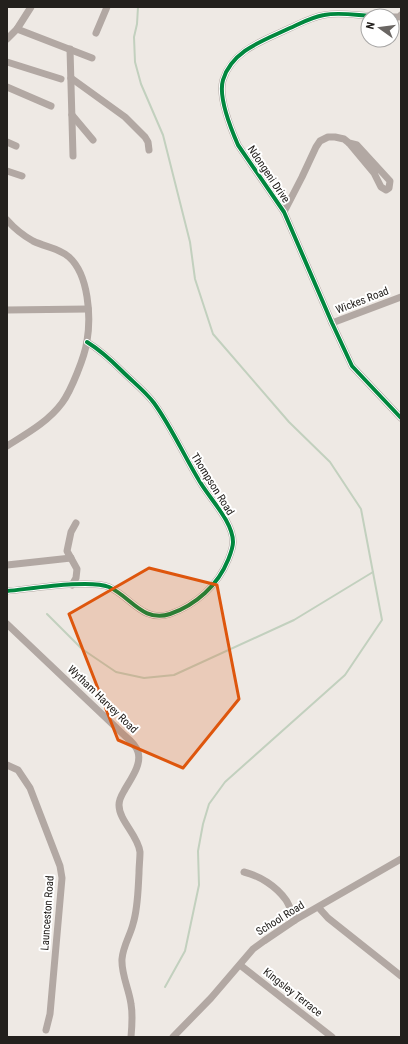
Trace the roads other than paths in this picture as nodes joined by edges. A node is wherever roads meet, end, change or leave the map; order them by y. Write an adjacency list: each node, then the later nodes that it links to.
1 (32, 7): 4 (street)
2 (107, 7): 5 (street)
3 (360, 15): 23 (street, Ndongeni Drive)
4 (17, 29): 6 (street); 7 (street)
5 (96, 33)
6 (7, 39)
7 (70, 49): 8 (street); 10 (street)
8 (92, 58)
9 (7, 62): 11 (street)
10 (71, 78): 14 (street); 19 (street)
11 (61, 79)
12 (7, 87): 13 (street)
13 (51, 106)
14 (72, 115): 15 (street); 20 (street)
15 (93, 140)
16 (7, 142): 18 (street)
17 (349, 144): 17 (street); 23 (street)
18 (16, 146)
19 (149, 150)
20 (73, 156)
21 (7, 171): 22 (street)
22 (22, 176)
23 (284, 212): 28 (street, Ndongeni Drive)
24 (7, 220): 26 (street)
25 (401, 297): 28 (street, Wickes Road)
26 (88, 309): 27 (street); 29 (street)
27 (7, 310)
28 (332, 323): 30 (street, Ndongeni Drive)
29 (87, 342): 31 (street); 35 (street, Thompson Road)
30 (401, 418)
31 (7, 446)
32 (76, 523): 33 (street)
33 (71, 558): 34 (street); 35 (street)
34 (7, 565)
35 (72, 585): 36 (street, Thompson Road)
36 (7, 592)
37 (7, 624): 46 (street, Wytham Harvey Road)
38 (7, 765): 45 (street, Launceston Road)
39 (401, 859): 41 (street, School Road)
40 (244, 872): 42 (street)
41 (319, 908): 42 (street, School Road); 44 (street)
42 (295, 920): 43 (street, School Road)
43 (240, 965): 47 (street, School Road); 48 (street, Kingsley Terrace)
44 (401, 976)
45 (46, 1030)
46 (131, 1037)
47 (173, 1037)
48 (332, 1037)

